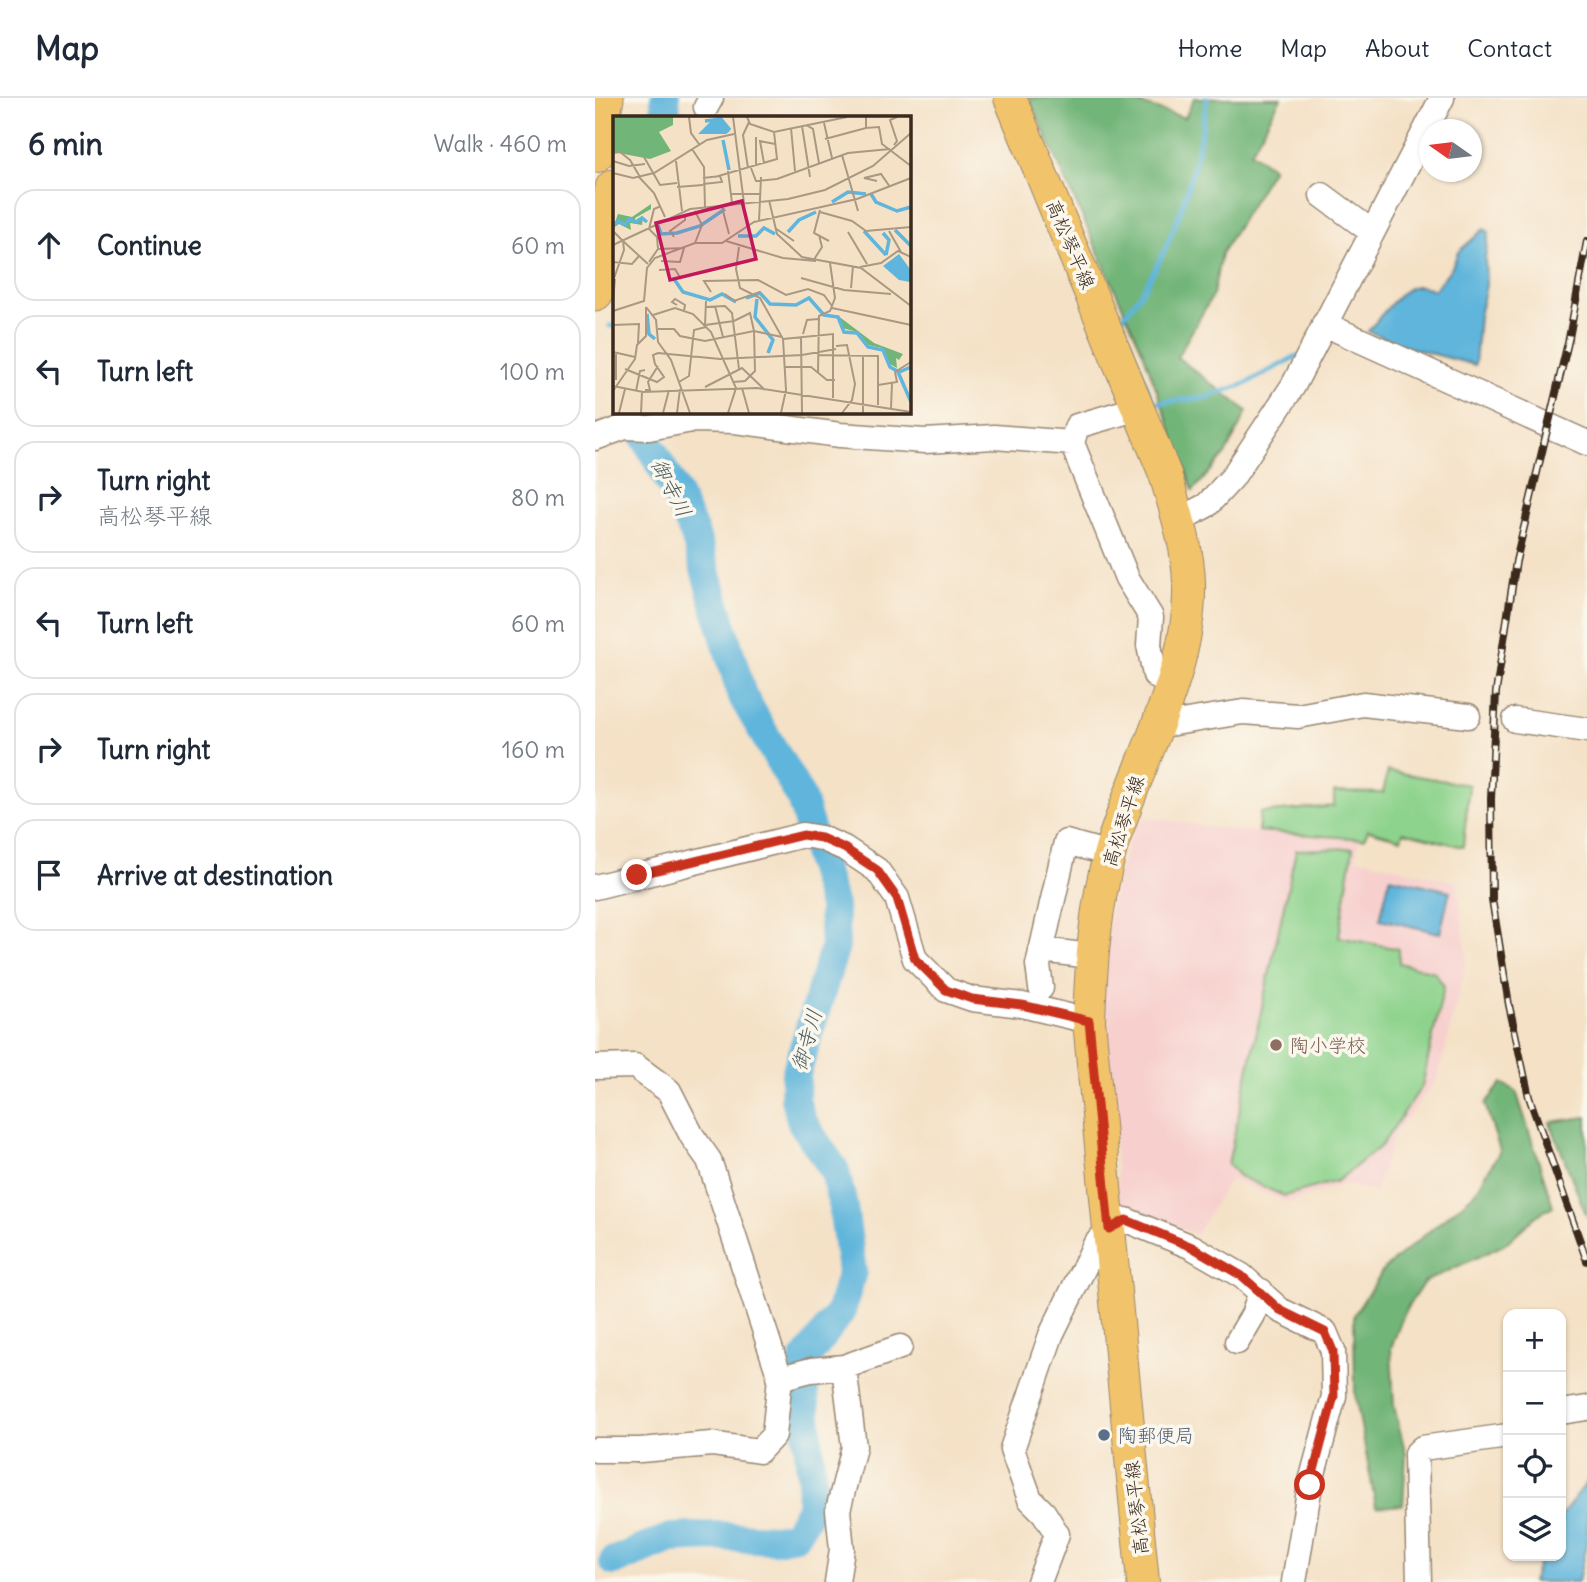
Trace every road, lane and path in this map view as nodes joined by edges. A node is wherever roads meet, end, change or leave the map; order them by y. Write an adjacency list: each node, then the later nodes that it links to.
1 (605, 98): 6 (highway)
2 (631, 98): 5 (highway)
3 (1010, 98): 12 (main road, 高松琴平線)
4 (1442, 98): 9 (street)
5 (627, 116)
6 (595, 154)
7 (613, 193): 10 (highway)
8 (1322, 195): 9 (street)
9 (1372, 232): 11 (street)
10 (595, 292)
11 (1324, 324): 16 (street); 18 (street)
12 (1139, 408): 15 (street); 18 (main road, 高松琴平線)
13 (637, 427): 14 (street); 15 (street); 17 (street)
14 (595, 438)
15 (1072, 443): 19 (street)
16 (1587, 443)
17 (595, 447)
18 (1179, 520): 19 (main road, 高松琴平線)
19 (1170, 686): 22 (main road, 高松琴平線)
20 (1468, 716): 22 (street)
21 (1515, 720): 23 (street)
22 (1156, 726): 24 (main road, 高松琴平線)
23 (1587, 730)
24 (1110, 854): 26 (street); 27 (main road, 高松琴平線)
25 (595, 887): 29 (street)
26 (1041, 950): 27 (street); 28 (street)
27 (1091, 956): 29 (main road, 高松琴平線)
28 (1041, 988)
29 (1089, 1021): 31 (main road, 高松琴平線)
30 (595, 1067): 36 (street)
31 (1109, 1229): 32 (street); 43 (street); 44 (main road, 高松琴平線)
32 (1261, 1291): 33 (street); 41 (street)
33 (1237, 1342)
34 (900, 1348): 35 (street)
35 (844, 1367): 36 (street); 42 (street)
36 (795, 1375): 40 (street)
37 (1587, 1408): 38 (street)
38 (1566, 1411)
39 (1503, 1437): 45 (street)
40 (595, 1450)
41 (1299, 1577)
42 (837, 1582)
43 (1039, 1582)
44 (1143, 1582)
45 (1419, 1582)

